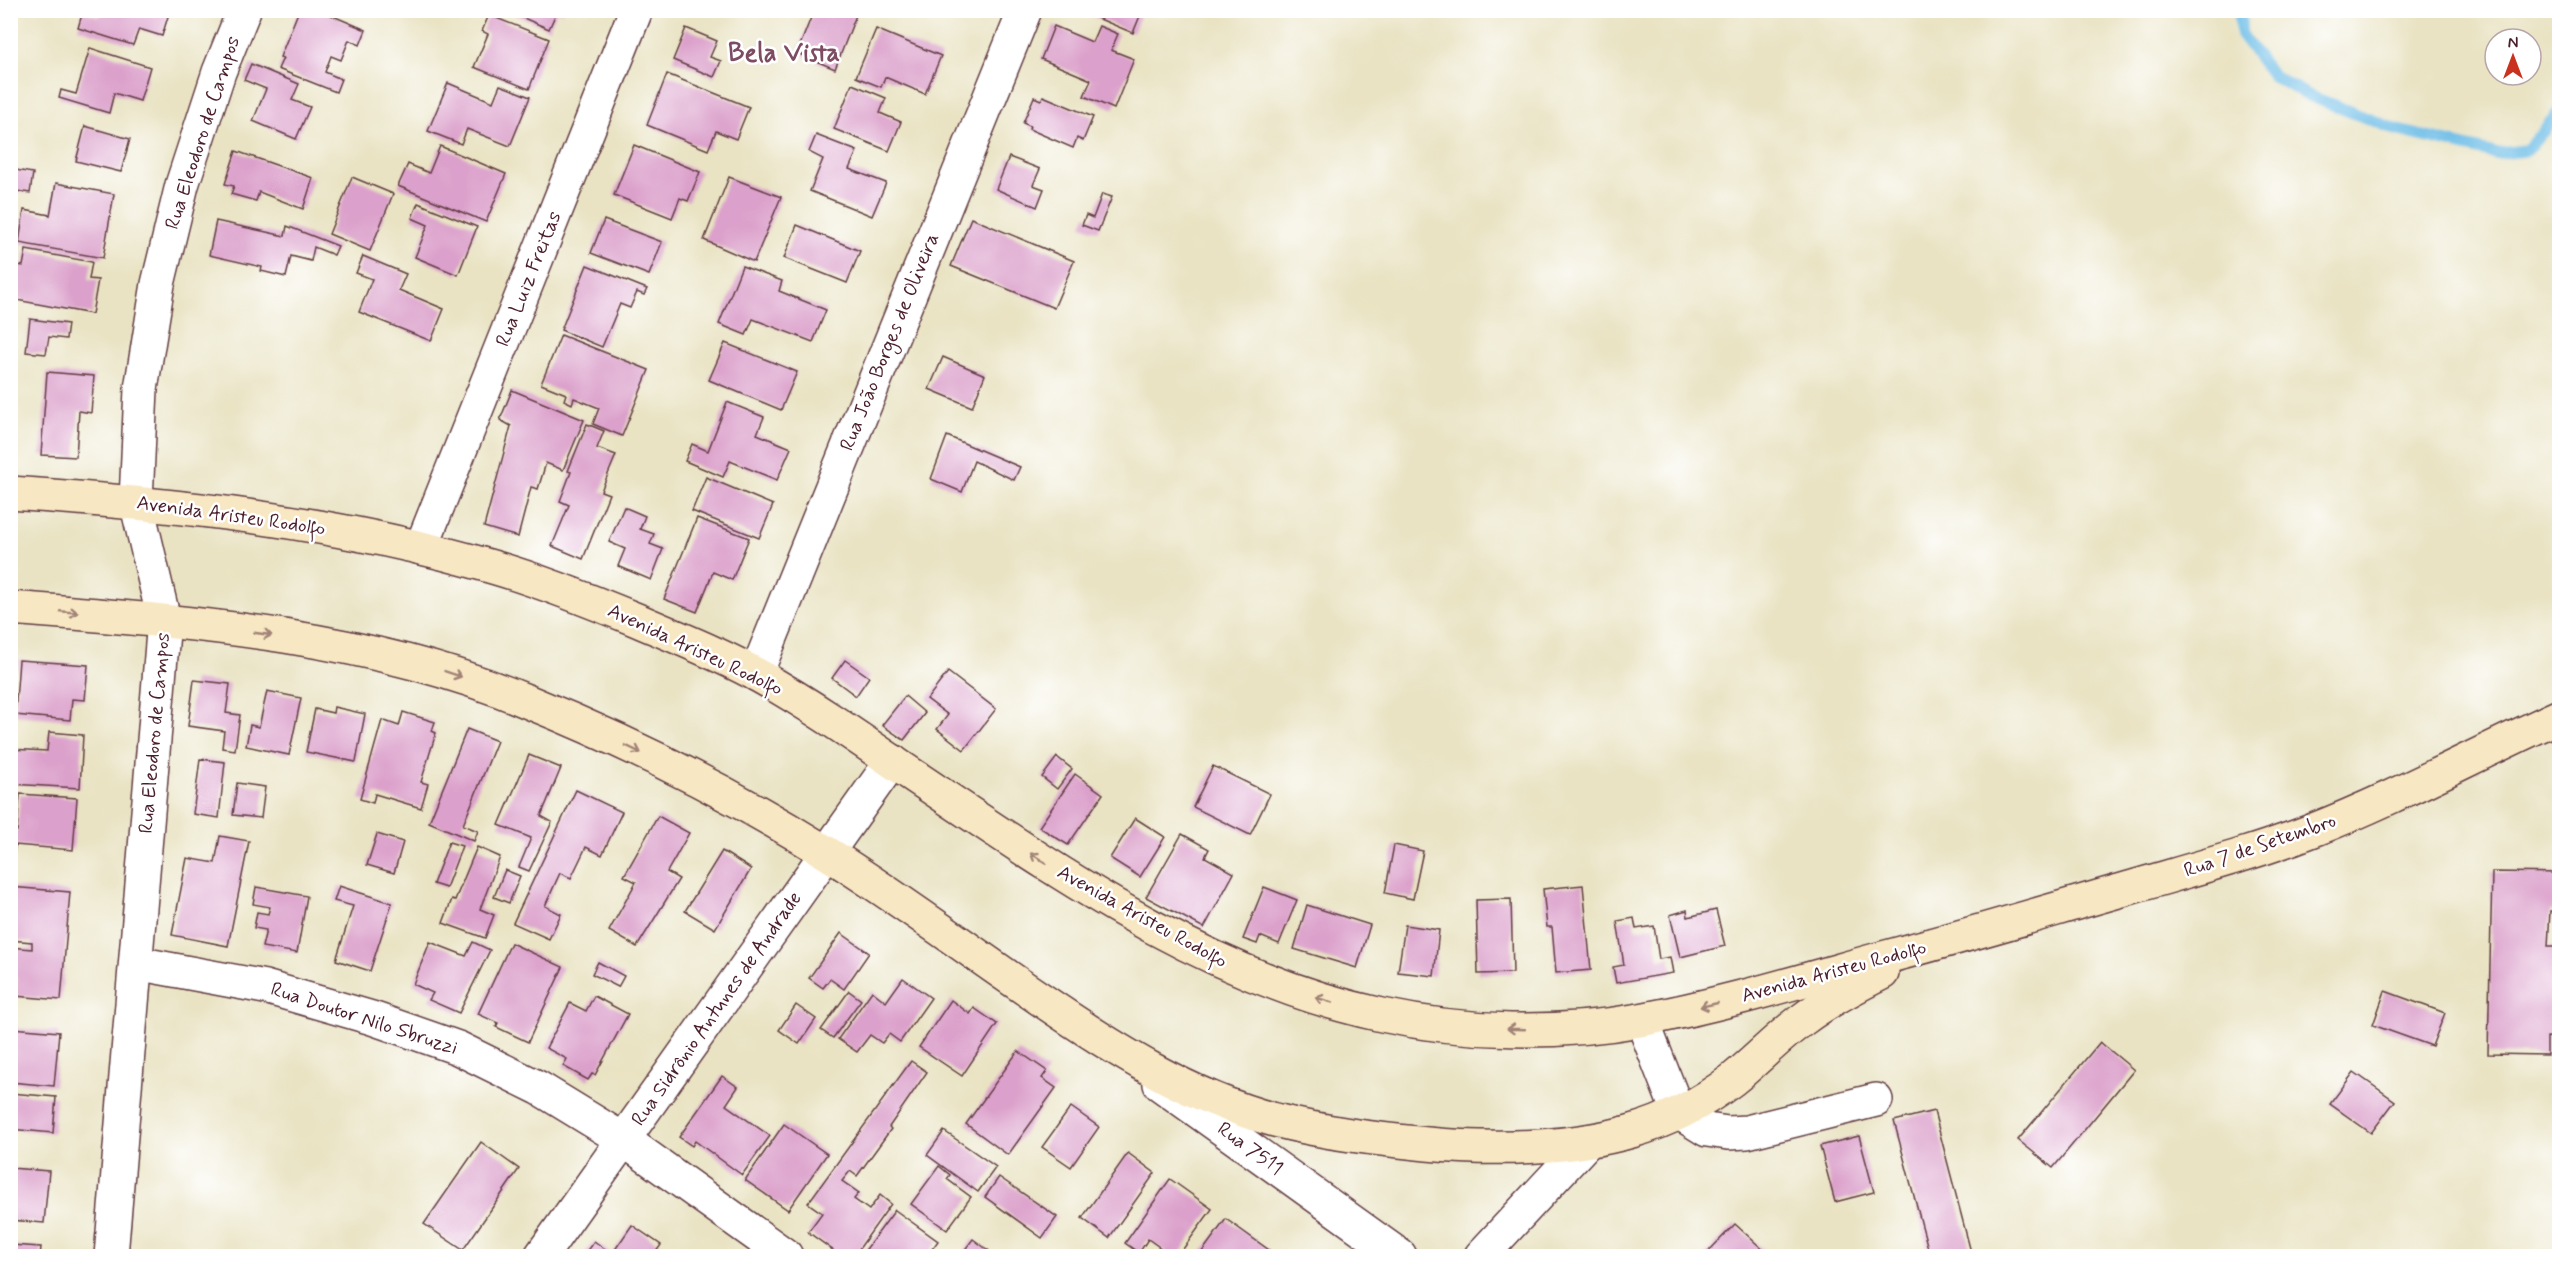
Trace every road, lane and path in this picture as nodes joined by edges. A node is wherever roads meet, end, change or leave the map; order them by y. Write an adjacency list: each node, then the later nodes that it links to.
1 (244, 10): 5 (street, Rua Eleodoro de Campos)
2 (636, 10): 6 (street, Rua Luiz Freitas)
3 (1025, 10): 9 (street, Rua João Borges de Oliveira)
4 (10, 493): 5 (street, Avenida Aristeu Rodolfo)
5 (136, 501): 6 (street, Avenida Aristeu Rodolfo); 8 (street, Rua Eleodoro de Campos)
6 (421, 548): 9 (street, Avenida Aristeu Rodolfo)
7 (10, 608): 8 (street, Avenida Aristeu Rodolfo, one-way to 8)
8 (164, 620): 12 (street, Avenida Aristeu Rodolfo, one-way to 12); 14 (street, Rua Eleodoro de Campos)
9 (756, 674): 11 (street, Avenida Aristeu Rodolfo)
10 (2559, 716): 13 (street, Rua 7 de Setembro)
11 (892, 761): 12 (street, Rua Sidrônio Antunes de Andrade); 15 (street, Avenida Aristeu Rodolfo, one-way to 11)
12 (827, 853): 16 (street, Avenida Aristeu Rodolfo); 19 (street, Rua Sidrônio Antunes de Andrade)
13 (1948, 941): 15 (street, Avenida Aristeu Rodolfo, one-way to 15); 18 (street, Avenida Aristeu Rodolfo)
14 (136, 963): 19 (street, Rua Doutor Nilo Sbruzzi); 21 (street, Rua Eleodoro de Campos)
15 (1642, 1020): 18 (street)
16 (1101, 1041): 20 (street, Avenida Aristeu Rodolfo); 24 (street, Rua 7511)
17 (1876, 1100): 18 (street)
18 (1678, 1112): 20 (street, Avenida Aristeu Rodolfo)
19 (624, 1140): 22 (street, Rua Sidrônio Antunes de Andrade); 23 (street, Rua Doutor Nilo Sbruzzi)
20 (1588, 1141): 25 (street)
21 (111, 1257)
22 (542, 1257)
23 (786, 1257)
24 (1400, 1257)
25 (1481, 1257)

